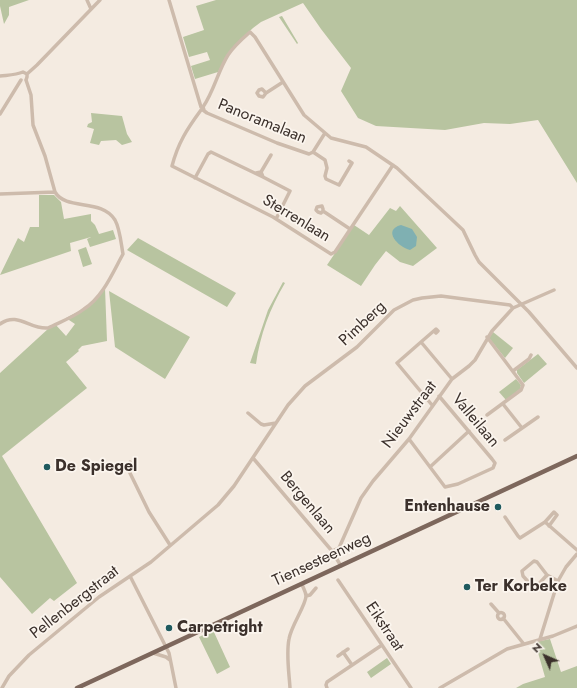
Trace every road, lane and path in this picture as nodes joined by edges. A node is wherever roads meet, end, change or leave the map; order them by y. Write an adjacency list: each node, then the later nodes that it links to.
1 (88, 0): 4 (street)
2 (100, 0): 4 (street)
3 (169, 0): 11 (street)
4 (92, 9): 6 (street)
5 (19, 74): 6 (street); 7 (street); 8 (street)
6 (27, 74): 8 (street)
7 (0, 76)
8 (23, 80): 12 (street); 22 (street)
9 (283, 82): 10 (street); 11 (street); 13 (street)
10 (266, 93)
11 (202, 109): 14 (street, Panoramalaan); 21 (street, Sterrenlaan)
12 (0, 114)
13 (325, 133): 14 (street, Panoramalaan); 17 (street)
14 (313, 152): 16 (street)
15 (271, 155): 18 (street)
16 (348, 161)
17 (393, 165): 26 (street, Sterrenlaan); 28 (street)
18 (261, 172): 19 (street); 20 (street)
19 (256, 173): 20 (street); 21 (street)
20 (263, 177): 25 (street)
21 (195, 178): 25 (street, Sterrenlaan)
22 (55, 192): 23 (street); 30 (street)
23 (0, 194)
24 (323, 211): 26 (street)
25 (276, 219): 26 (street, Sterrenlaan)
26 (350, 229)
27 (554, 290): 28 (street, Nieuwstraat)
28 (522, 304): 29 (street, Nieuwstraat); 35 (street)
29 (513, 308): 32 (street, Nieuwstraat); 44 (street, Pimberg)
30 (0, 324)
31 (434, 331): 33 (street)
32 (487, 337): 36 (street); 37 (street, Nieuwstraat)
33 (421, 342): 37 (street); 40 (street)
34 (531, 355): 36 (street)
35 (577, 368)
36 (513, 371): 39 (street)
37 (452, 379): 38 (street, Nieuwstraat)
38 (439, 396): 40 (street, Nieuwstraat); 46 (street, Valleilaan)
39 (503, 404): 42 (street); 45 (street)
40 (432, 405): 47 (street, Nieuwstraat)
41 (248, 413): 44 (street)
42 (487, 415)
43 (538, 417): 45 (street)
44 (276, 423): 50 (street, Pimberg)
45 (522, 428): 48 (street)
46 (469, 432): 52 (street); 52 (street, Valleilaan)
47 (408, 440): 52 (street, Valleilaan); 58 (street, Nieuwstraat)
48 (505, 440)
49 (577, 456): 60 (main road, Tiensesteenweg)
50 (253, 458): 56 (street, Pimberg); 58 (street, Bergenlaan)
51 (130, 462): 56 (street)
52 (430, 466)
53 (505, 517): 54 (street)
54 (545, 522): 55 (street); 55 (street)
55 (550, 526): 57 (street)
56 (170, 544): 62 (street, Pellenbergstraat)
57 (577, 550)
58 (332, 551): 60 (street, Bergenlaan)
59 (577, 554): 64 (street)
60 (341, 566): 65 (main road, Tiensesteenweg)
61 (547, 575): 61 (street); 64 (street)
62 (130, 576): 73 (street); 80 (street, Pellenbergstraat)
63 (338, 580): 72 (street, Eikstraat)
64 (558, 581): 70 (street)
65 (302, 584): 67 (street); 73 (main road, Tiensesteenweg)
66 (316, 588): 67 (street)
67 (306, 596): 83 (street)
68 (491, 604): 71 (street)
69 (577, 626): 70 (street)
70 (540, 639): 71 (street)
71 (523, 643): 86 (street)
72 (382, 646): 79 (street); 85 (street, Eikstraat)
73 (166, 647): 76 (main road, Tiensesteenweg); 78 (street)
74 (348, 649): 75 (street)
75 (344, 652): 77 (street); 79 (street)
76 (153, 653): 78 (street); 81 (main road, Tiensesteenweg)
77 (338, 656)
78 (170, 660): 82 (street)
79 (352, 666): 84 (street)
80 (2, 688)
81 (77, 688)
82 (176, 688)
83 (290, 688)
84 (327, 688)
85 (411, 688)
86 (440, 688)

